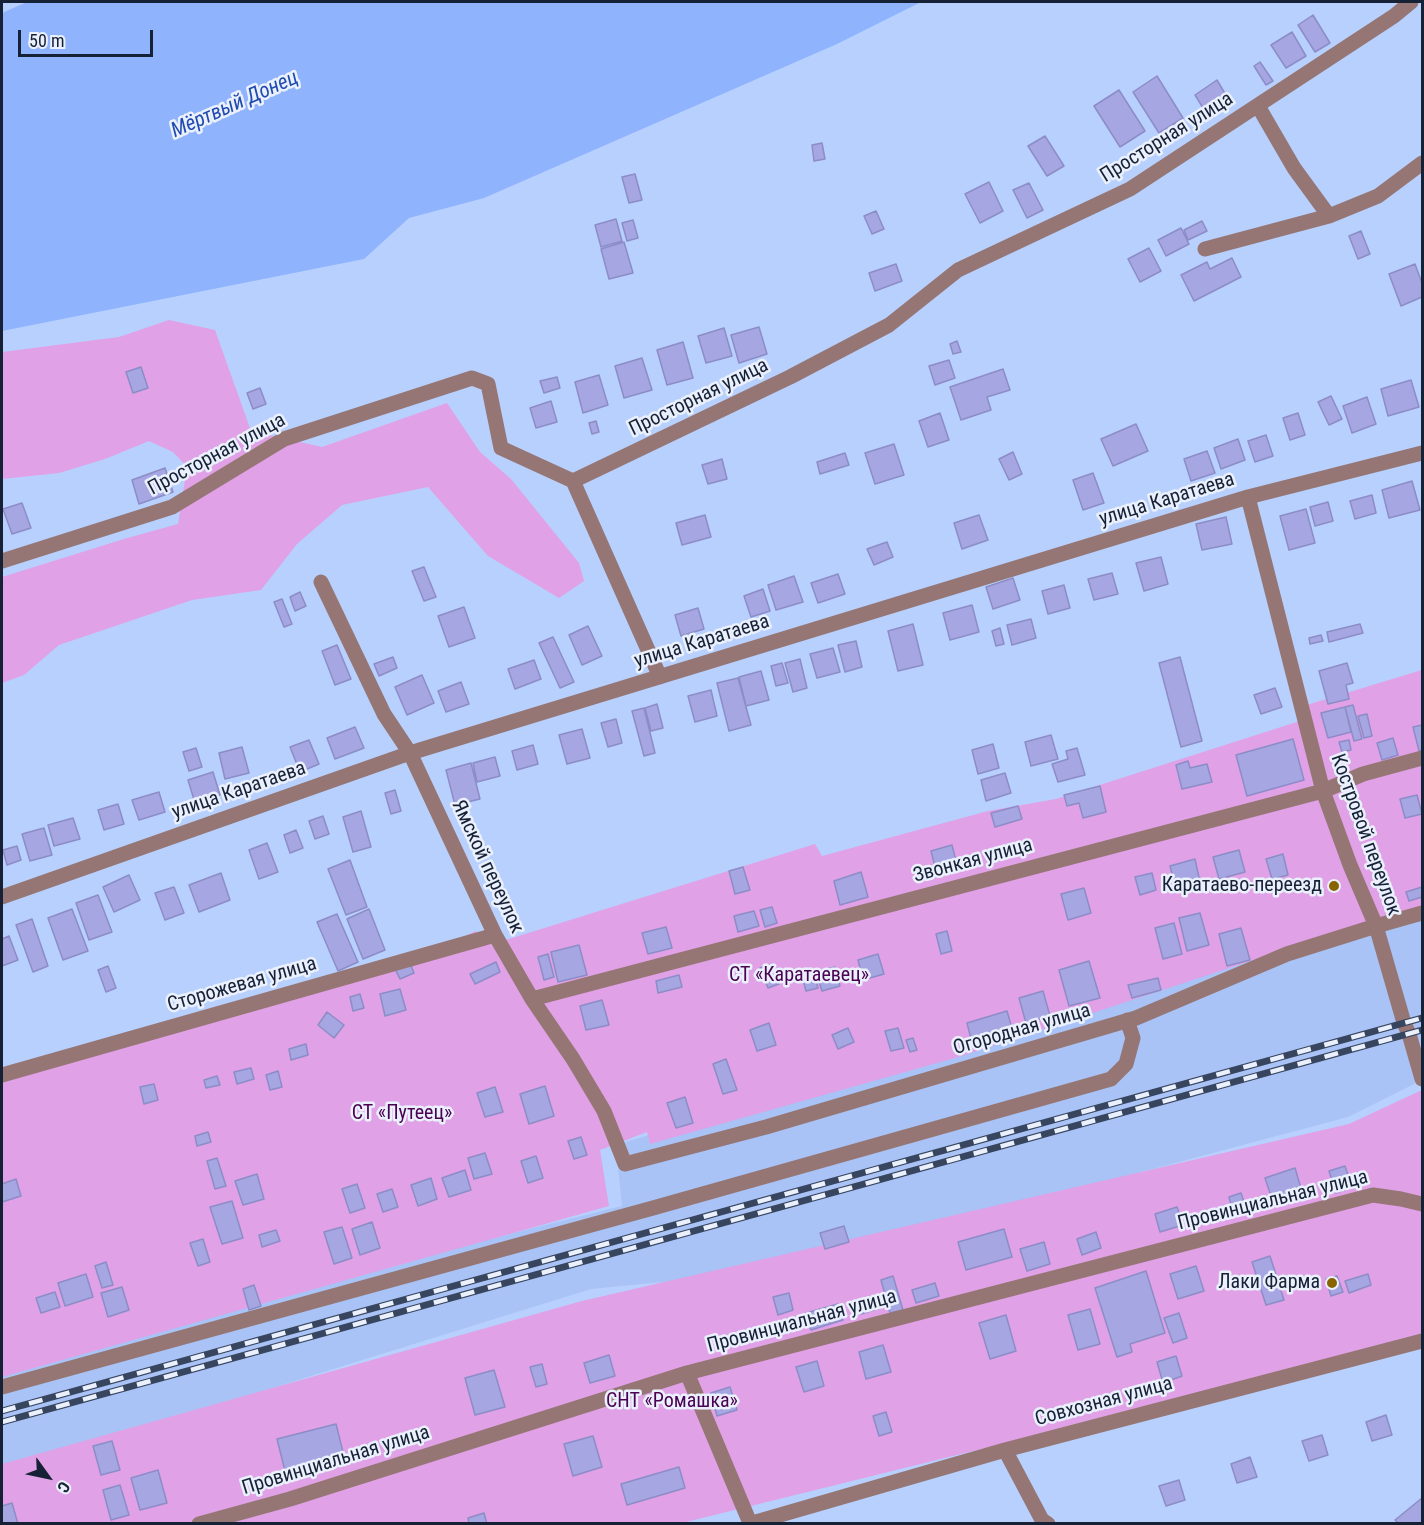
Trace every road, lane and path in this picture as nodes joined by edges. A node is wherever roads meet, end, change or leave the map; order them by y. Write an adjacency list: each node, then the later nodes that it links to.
1 (1411, 2): 2 (street, Просторная улица)
2 (1258, 106): 4 (street); 7 (street, Просторная улица)
3 (1422, 163): 4 (street)
4 (1329, 216): 5 (street)
5 (1205, 249)
6 (1422, 453): 8 (street, улица Каратаева)
7 (573, 481): 9 (street, Просторная улица); 11 (street)
8 (1248, 497): 11 (street, улица Каратаева); 14 (street, Костровой переулок)
9 (2, 561)
10 (321, 582): 12 (street, Ямской переулок)
11 (660, 677): 12 (street, улица Каратаева)
12 (410, 753): 15 (street, улица Каратаева); 18 (street, Ямской переулок)
13 (1422, 758): 14 (street, Звонкая улица)
14 (1323, 791): 17 (street, Костровой переулок); 19 (street, Звонкая улица)
15 (2, 897)
16 (1422, 913): 17 (street, Огородная улица)
17 (1376, 926): 20 (street, Огородная улица); 22 (street, Костровой переулок)
18 (495, 935): 19 (street, Ямской переулок); 21 (street, Сторожевая улица)
19 (532, 999): 23 (street, Ямской переулок)
20 (1127, 1020): 23 (street, Огородная улица); 27 (street)
21 (2, 1075)
22 (1422, 1079)
23 (625, 1164)
24 (1422, 1204): 26 (street, Провинциальная улица)
25 (1422, 1341): 28 (street, Совхозная улица)
26 (687, 1373): 30 (street); 31 (street, Провинциальная улица)
27 (2, 1387)
28 (1005, 1450): 29 (street, Совхозная улица); 32 (street)
29 (801, 1516): 30 (street, Совхозная улица)
30 (749, 1523)
31 (199, 1524)
32 (1048, 1524)

